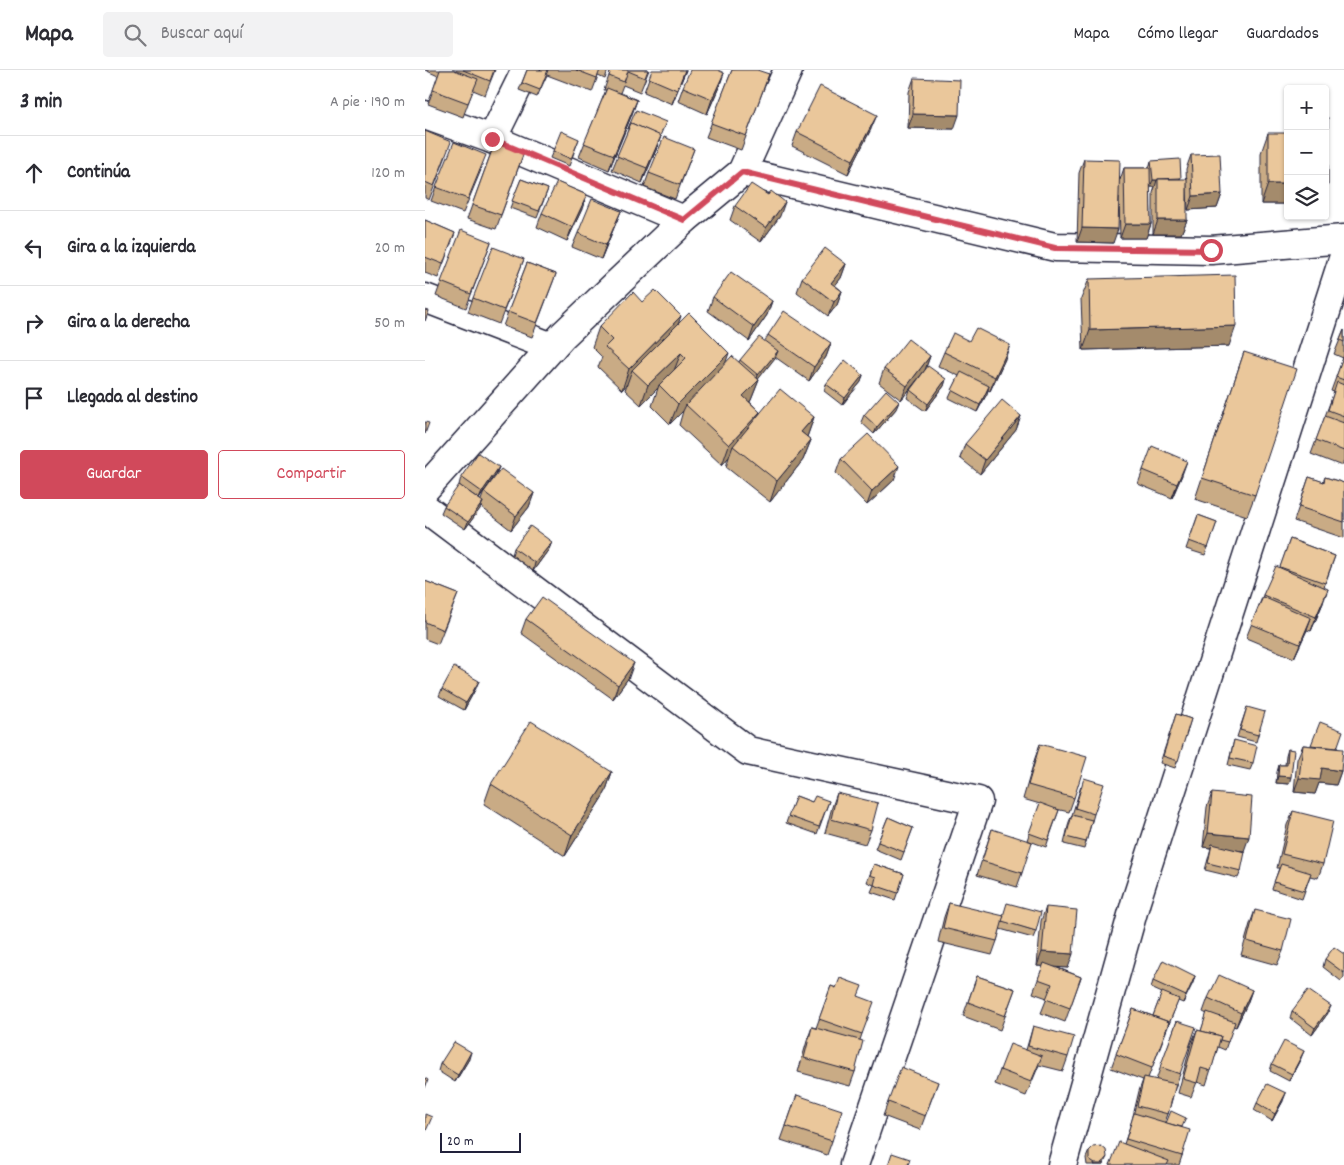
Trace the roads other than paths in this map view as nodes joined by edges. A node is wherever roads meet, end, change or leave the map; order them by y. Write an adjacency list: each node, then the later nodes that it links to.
1 (526, 70): 4 (street)
2 (788, 70): 5 (street)
3 (425, 115): 4 (street)
4 (492, 139): 6 (street)
5 (742, 172): 6 (street); 7 (street)
6 (684, 220): 10 (street)
7 (1344, 238)
8 (1344, 256): 14 (street)
9 (425, 298): 10 (street)
10 (552, 347): 11 (street)
11 (425, 488)
12 (425, 508): 13 (street)
13 (854, 1165)
14 (1062, 1165)

